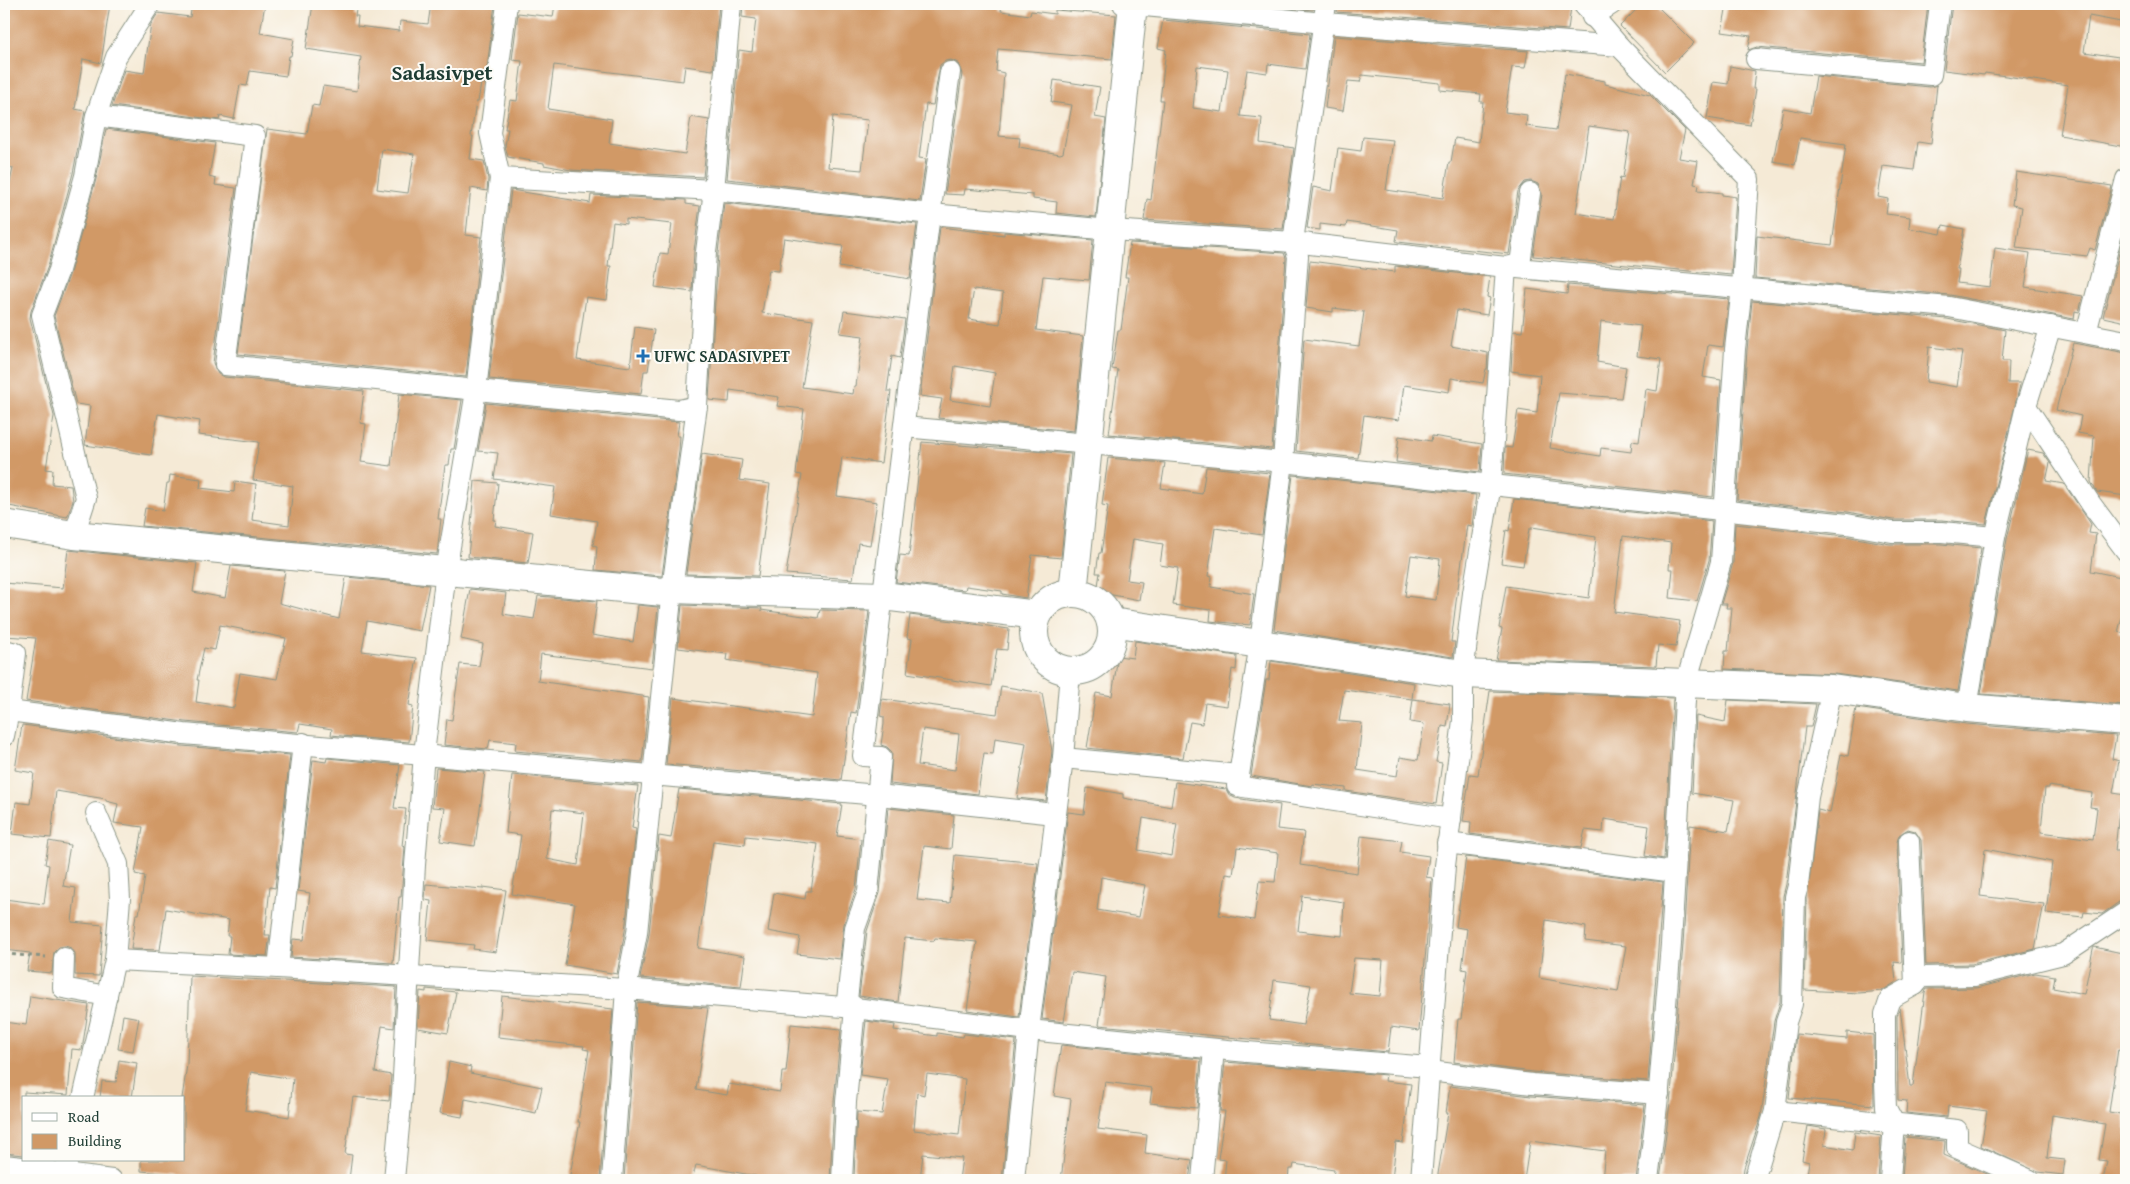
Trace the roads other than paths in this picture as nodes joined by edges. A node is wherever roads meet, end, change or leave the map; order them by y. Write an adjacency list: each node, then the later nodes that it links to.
1 (150, 4): 12 (street)
2 (507, 4): 13 (street)
3 (731, 4): 15 (street)
4 (1130, 4): 8 (street); 18 (main road)
5 (1612, 4): 7 (street)
6 (1940, 4): 10 (street)
7 (1588, 10): 9 (street)
8 (1326, 13): 9 (street); 19 (street)
9 (1619, 46): 21 (street)
10 (1756, 59)
11 (950, 72): 17 (street)
12 (96, 116): 25 (street); 34 (street)
13 (500, 178): 15 (street); 25 (street)
14 (2126, 179): 23 (street)
15 (714, 190): 17 (street); 26 (street)
16 (1530, 193): 20 (street)
17 (931, 214): 18 (street); 28 (street)
18 (1110, 230): 19 (street); 29 (main road)
19 (1293, 242): 20 (street); 30 (street)
20 (1506, 267): 21 (street); 31 (street)
21 (1742, 287): 22 (street); 32 (street)
22 (2051, 326): 23 (street); 27 (street)
23 (2086, 333): 24 (street)
24 (2126, 341)
25 (476, 391): 26 (street); 37 (street)
26 (697, 406): 38 (street)
27 (2026, 406): 35 (street); 36 (street)
28 (904, 427): 29 (street); 40 (street)
29 (1087, 444): 30 (street); 39 (main road)
30 (1283, 462): 31 (street); 43 (street)
31 (1491, 484): 32 (street); 46 (street)
32 (1724, 510): 35 (street); 47 (street)
33 (4, 524): 34 (main road)
34 (74, 535): 37 (main road)
35 (1995, 537): 49 (street)
36 (2126, 551)
37 (446, 571): 38 (main road); 54 (street)
38 (672, 589): 40 (main road); 56 (street)
39 (1073, 593): 41 (main road); 42 (main road)
40 (883, 596): 41 (main road); 58 (street)
41 (1037, 615): 45 (main road)
42 (1111, 622): 43 (main road); 45 (main road)
43 (1260, 643): 46 (main road); 57 (street)
44 (4, 650): 50 (street)
45 (1070, 672): 55 (street)
46 (1463, 674): 47 (main road); 61 (street)
47 (1686, 683): 48 (main road); 64 (street)
48 (1832, 689): 49 (main road); 79 (street)
49 (1966, 708): 51 (main road)
50 (9, 711): 52 (street); 53 (street)
51 (2126, 721)
52 (4, 736)
53 (303, 743): 54 (street); 68 (street)
54 (424, 754): 56 (street); 69 (street)
55 (1063, 758): 57 (street); 60 (street)
56 (654, 775): 58 (street); 71 (street)
57 (1239, 775): 61 (street)
58 (878, 794): 60 (street); 73 (street)
59 (96, 813): 67 (street)
60 (1055, 814): 74 (street)
61 (1451, 819): 63 (street)
62 (1909, 841): 70 (street)
63 (1447, 843): 64 (street); 76 (street)
64 (1675, 872): 77 (street)
65 (2126, 912): 70 (street)
66 (64, 958): 72 (street)
67 (114, 960): 68 (street); 72 (street)
68 (278, 968): 69 (street)
69 (408, 976): 71 (street); 84 (street)
70 (1915, 985): 80 (street)
71 (626, 989): 73 (street); 85 (street)
72 (107, 996): 78 (street)
73 (854, 1008): 74 (street); 86 (street)
74 (1029, 1030): 75 (street); 87 (street)
75 (1214, 1049): 76 (street); 88 (street)
76 (1429, 1069): 77 (street); 89 (street)
77 (1659, 1094): 90 (street)
78 (83, 1096)
79 (1775, 1111): 80 (street); 91 (street)
80 (1894, 1123): 92 (street); 93 (street)
81 (4, 1165): 82 (street)
82 (66, 1167): 83 (street)
83 (112, 1180)
84 (394, 1180)
85 (612, 1180)
86 (842, 1180)
87 (1014, 1180)
88 (1202, 1180)
89 (1421, 1180)
90 (1648, 1180)
91 (1754, 1180)
92 (1890, 1180)
93 (2030, 1180)

